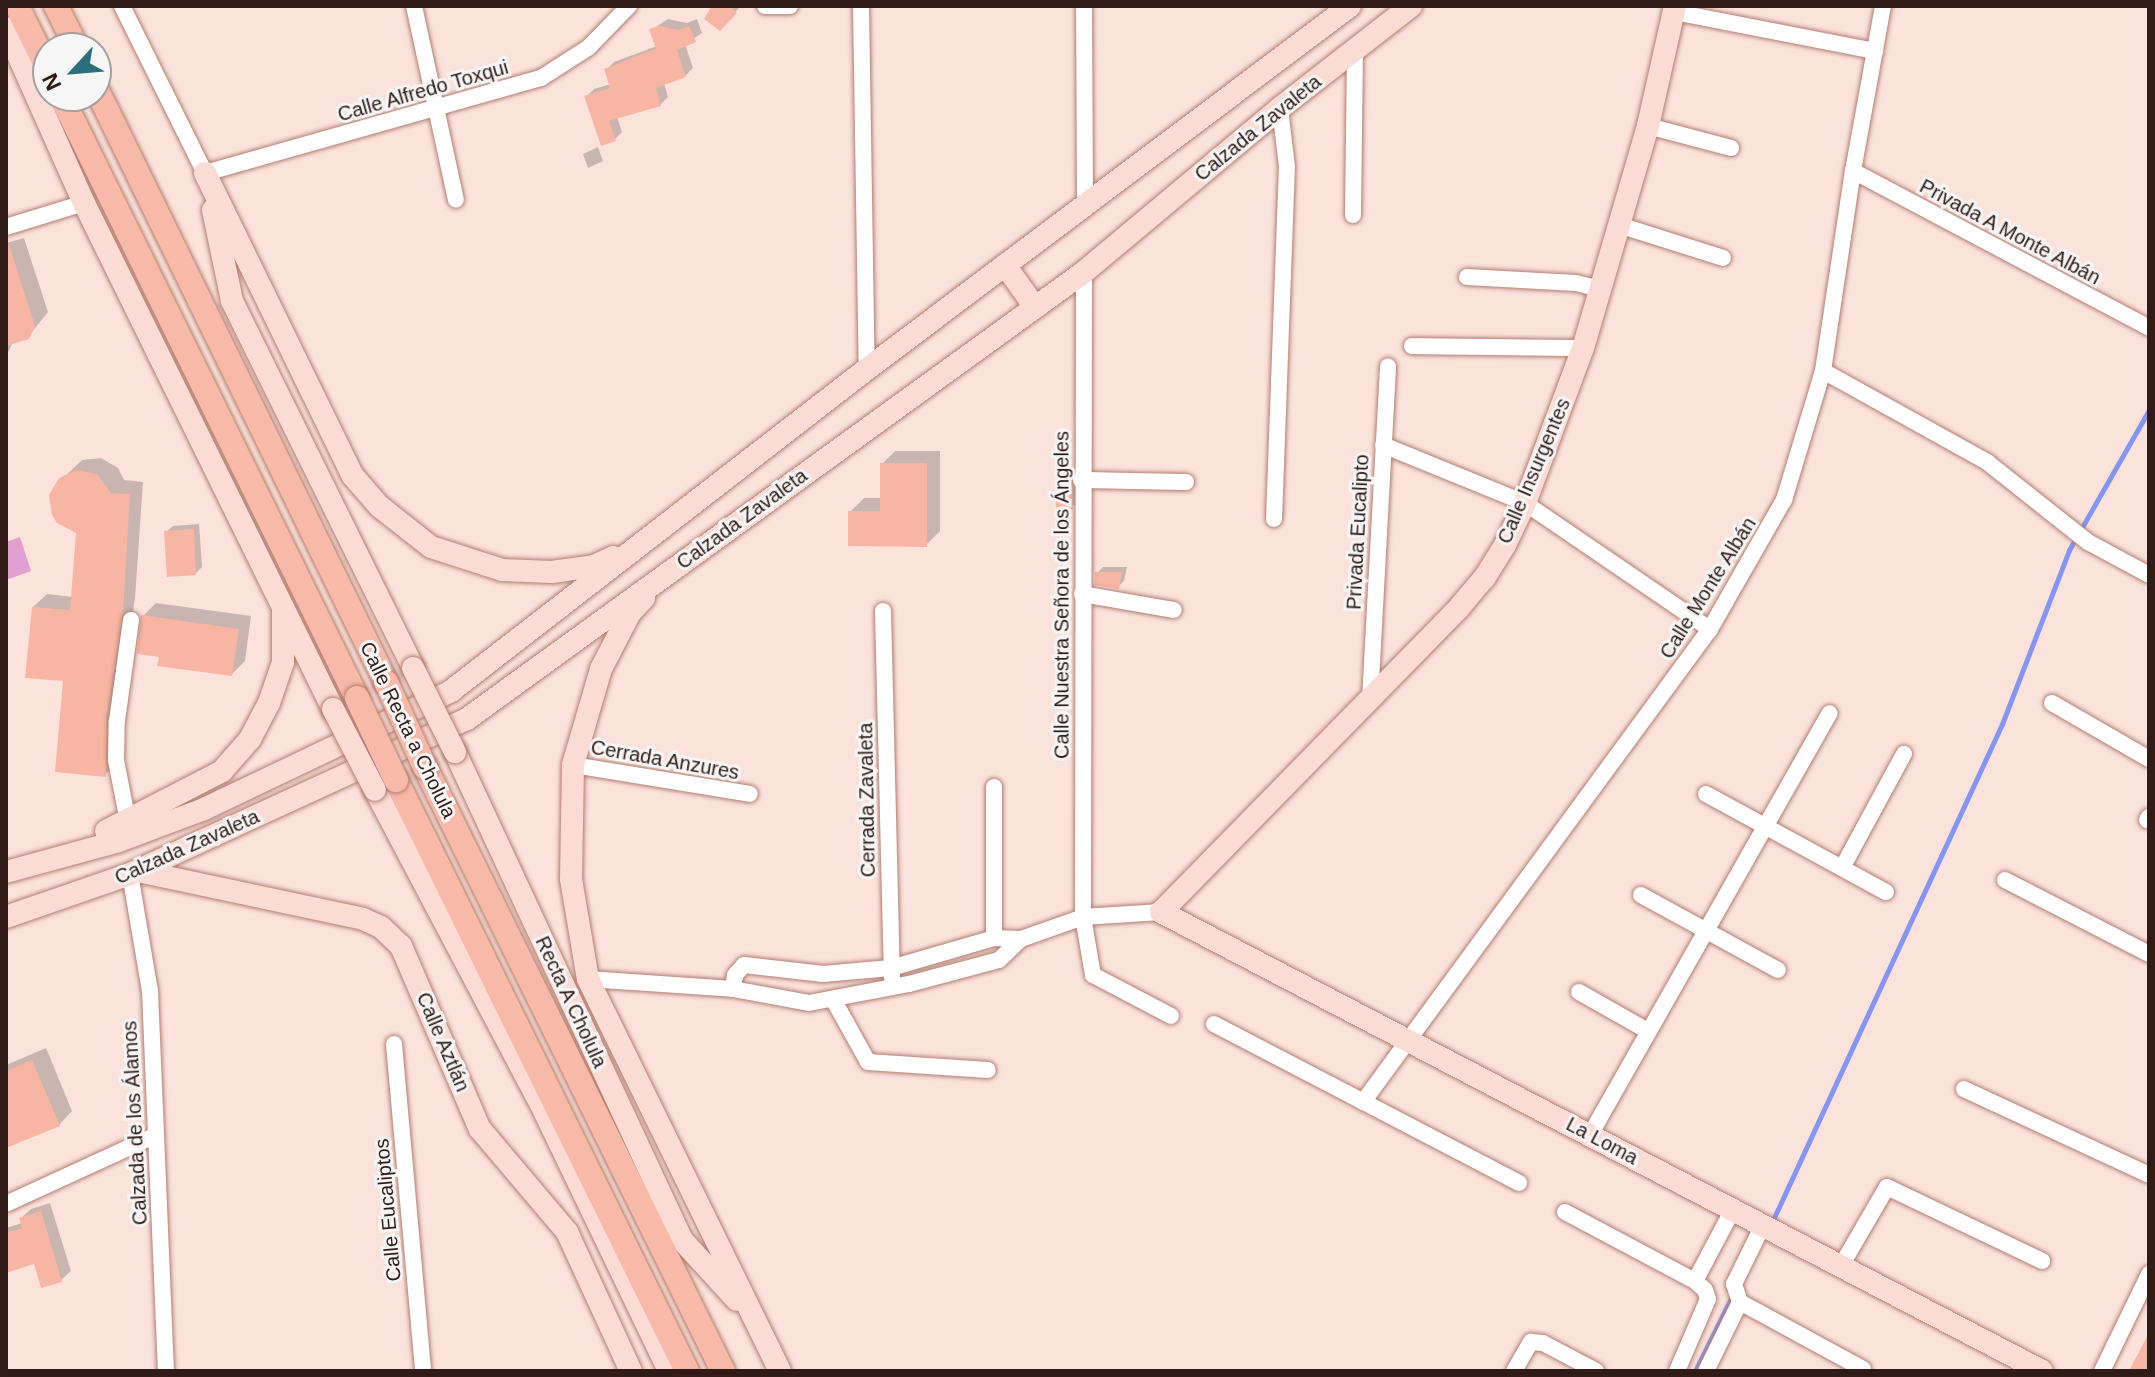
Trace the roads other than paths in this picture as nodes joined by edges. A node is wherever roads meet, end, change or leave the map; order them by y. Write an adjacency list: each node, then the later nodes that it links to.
1 (17, 6): 16 (main road)
2 (56, 6): 15 (main road)
3 (122, 6): 26 (street)
4 (414, 6): 19 (street)
5 (629, 6): 19 (street, Calle Alfredo Toxqui)
6 (765, 6): 7 (street)
7 (790, 6)
8 (861, 6): 43 (street)
9 (1084, 6): 29 (street)
10 (1350, 6): 29 (main road, Calzada Zavaleta)
11 (1411, 6): 17 (main road, Calzada Zavaleta)
12 (1883, 6): 18 (street, Calle Monte Albán)
13 (1674, 9): 18 (street); 23 (main road, Calle Insurgentes)
14 (6, 28): 28 (main road)
15 (69, 32)
16 (32, 36)
17 (1355, 50): 20 (main road, Calzada Zavaleta); 30 (street)
18 (1875, 51): 25 (street, Calle Monte Albán)
19 (434, 108): 26 (street, Calle Alfredo Toxqui); 27 (street)
20 (1280, 108): 35 (main road, Calzada Zavaleta); 49 (street)
21 (69, 112): 65 (main road, Calle Recta a Cholula, bridge)
22 (108, 112): 121 (main road, Calle Recta a Cholula, bridge)
23 (1648, 126): 24 (street); 31 (main road, Calle Insurgentes)
24 (1731, 148)
25 (1853, 171): 39 (street, Privada A Monte Albán); 44 (street, Calle Monte Albán)
26 (205, 173): 50 (main road); 114 (main road, Recta A Cholula, bridge)
27 (456, 200)
28 (84, 203): 32 (street); 54 (main road)
29 (1085, 207): 34 (main road, Calzada Zavaleta)
30 (1353, 215)
31 (1619, 225): 33 (street); 37 (main road, Calle Insurgentes)
32 (6, 227)
33 (1723, 258)
34 (1005, 265): 38 (main road); 43 (main road, Calzada Zavaleta)
35 (1084, 272): 38 (main road, Calzada Zavaleta); 46 (street, Calle Nuestra Señora de los Ángeles)
36 (1467, 277): 37 (street)
37 (1600, 289): 41 (main road, Calle Insurgentes)
38 (1035, 307): 51 (main road, Calzada Zavaleta)
39 (2149, 328)
40 (1412, 346): 41 (street)
41 (1583, 348): 48 (main road, Calle Insurgentes)
42 (1388, 366): 45 (street, Privada Eucalipto)
43 (867, 369): 50 (main road, Calzada Zavaleta)
44 (1823, 371): 52 (street); 58 (street, Calle Monte Albán)
45 (1383, 445): 48 (street); 59 (street, Privada Eucalipto)
46 (1081, 480): 47 (street); 53 (street, Calle Nuestra Señora de los Ángeles)
47 (1186, 482)
48 (1525, 503): 58 (street); 59 (main road, Calle Insurgentes)
49 (1274, 519)
50 (640, 545): 71 (main road, Calzada Zavaleta)
51 (669, 571): 64 (main road); 74 (main road, Calzada Zavaleta)
52 (2149, 575)
53 (1082, 594): 55 (street); 80 (street, Calle Nuestra Señora de los Ángeles)
54 (283, 604): 65 (main road, bridge); 69 (main road)
55 (1174, 610)
56 (883, 611): 85 (street, Cerrada Zavaleta)
57 (131, 620): 69 (street)
58 (1710, 629): 95 (street, Calle Monte Albán)
59 (1370, 700): 78 (main road, Calle Insurgentes)
60 (2052, 703): 63 (street)
61 (1830, 713): 70 (street)
62 (1904, 754): 72 (street)
63 (2149, 759)
64 (573, 765): 67 (street, Cerrada Anzures); 87 (main road)
65 (386, 785): 112 (main road); 120 (main road, Calle Recta a Cholula)
66 (994, 787): 82 (street)
67 (750, 794)
68 (1706, 794): 70 (street)
69 (128, 822): 71 (main road)
70 (1765, 826): 72 (street); 81 (street)
71 (40, 861): 73 (main road, Calzada Zavaleta)
72 (1842, 868): 76 (street)
73 (6, 872)
74 (134, 873): 79 (main road, Calzada Zavaleta); 100 (street, Calzada de los Álamos); 116 (main road, Calle Aztlán)
75 (2005, 880): 84 (street)
76 (1886, 892)
77 (1641, 895): 81 (street)
78 (1161, 912): 80 (street); 95 (main road, La Loma)
79 (6, 917)
80 (1083, 917): 83 (street); 92 (street, Calle Nuestra Señora de los Ángeles)
81 (1706, 930): 86 (street); 94 (street)
82 (994, 938): 83 (street); 85 (street)
83 (1021, 939): 88 (street)
84 (2149, 954)
85 (891, 968): 88 (street, Cerrada Zavaleta); 89 (street)
86 (1778, 970)
87 (588, 979): 89 (street); 114 (main road)
88 (892, 987): 91 (street)
89 (733, 989): 91 (street)
90 (1579, 992): 94 (street)
91 (833, 999): 97 (street)
92 (1171, 1016)
93 (1214, 1024): 99 (street)
94 (1648, 1031): 101 (street)
95 (1410, 1041): 99 (street, Calle Monte Albán); 101 (main road, La Loma)
96 (394, 1044): 118 (street, Calle Eucaliptos)
97 (988, 1070)
98 (1964, 1089): 102 (street)
99 (1363, 1102): 103 (street)
100 (156, 1135): 104 (street); 117 (street, Calzada de los Álamos)
101 (1590, 1135): 105 (main road, La Loma)
102 (2149, 1175)
103 (1519, 1183)
104 (6, 1204)
105 (1732, 1211): 107 (main road, La Loma); 111 (street)
106 (1565, 1212): 111 (street)
107 (1763, 1225): 109 (main road, La Loma); 113 (street)
108 (2042, 1261): 109 (street)
109 (1841, 1266): 127 (main road, La Loma)
110 (2149, 1274): 128 (street)
111 (1695, 1281): 125 (street)
112 (635, 1296): 116 (main road); 119 (main road)
113 (1740, 1302): 115 (street); 126 (street)
114 (754, 1319): 122 (main road)
115 (1863, 1369)
116 (631, 1370)
117 (166, 1371)
118 (423, 1371)
119 (669, 1371)
120 (687, 1371)
121 (723, 1371)
122 (780, 1371)
123 (1514, 1371): 124 (street)
124 (1596, 1371)
125 (1677, 1371)
126 (1706, 1371)
127 (2042, 1371)
128 (2102, 1371)

